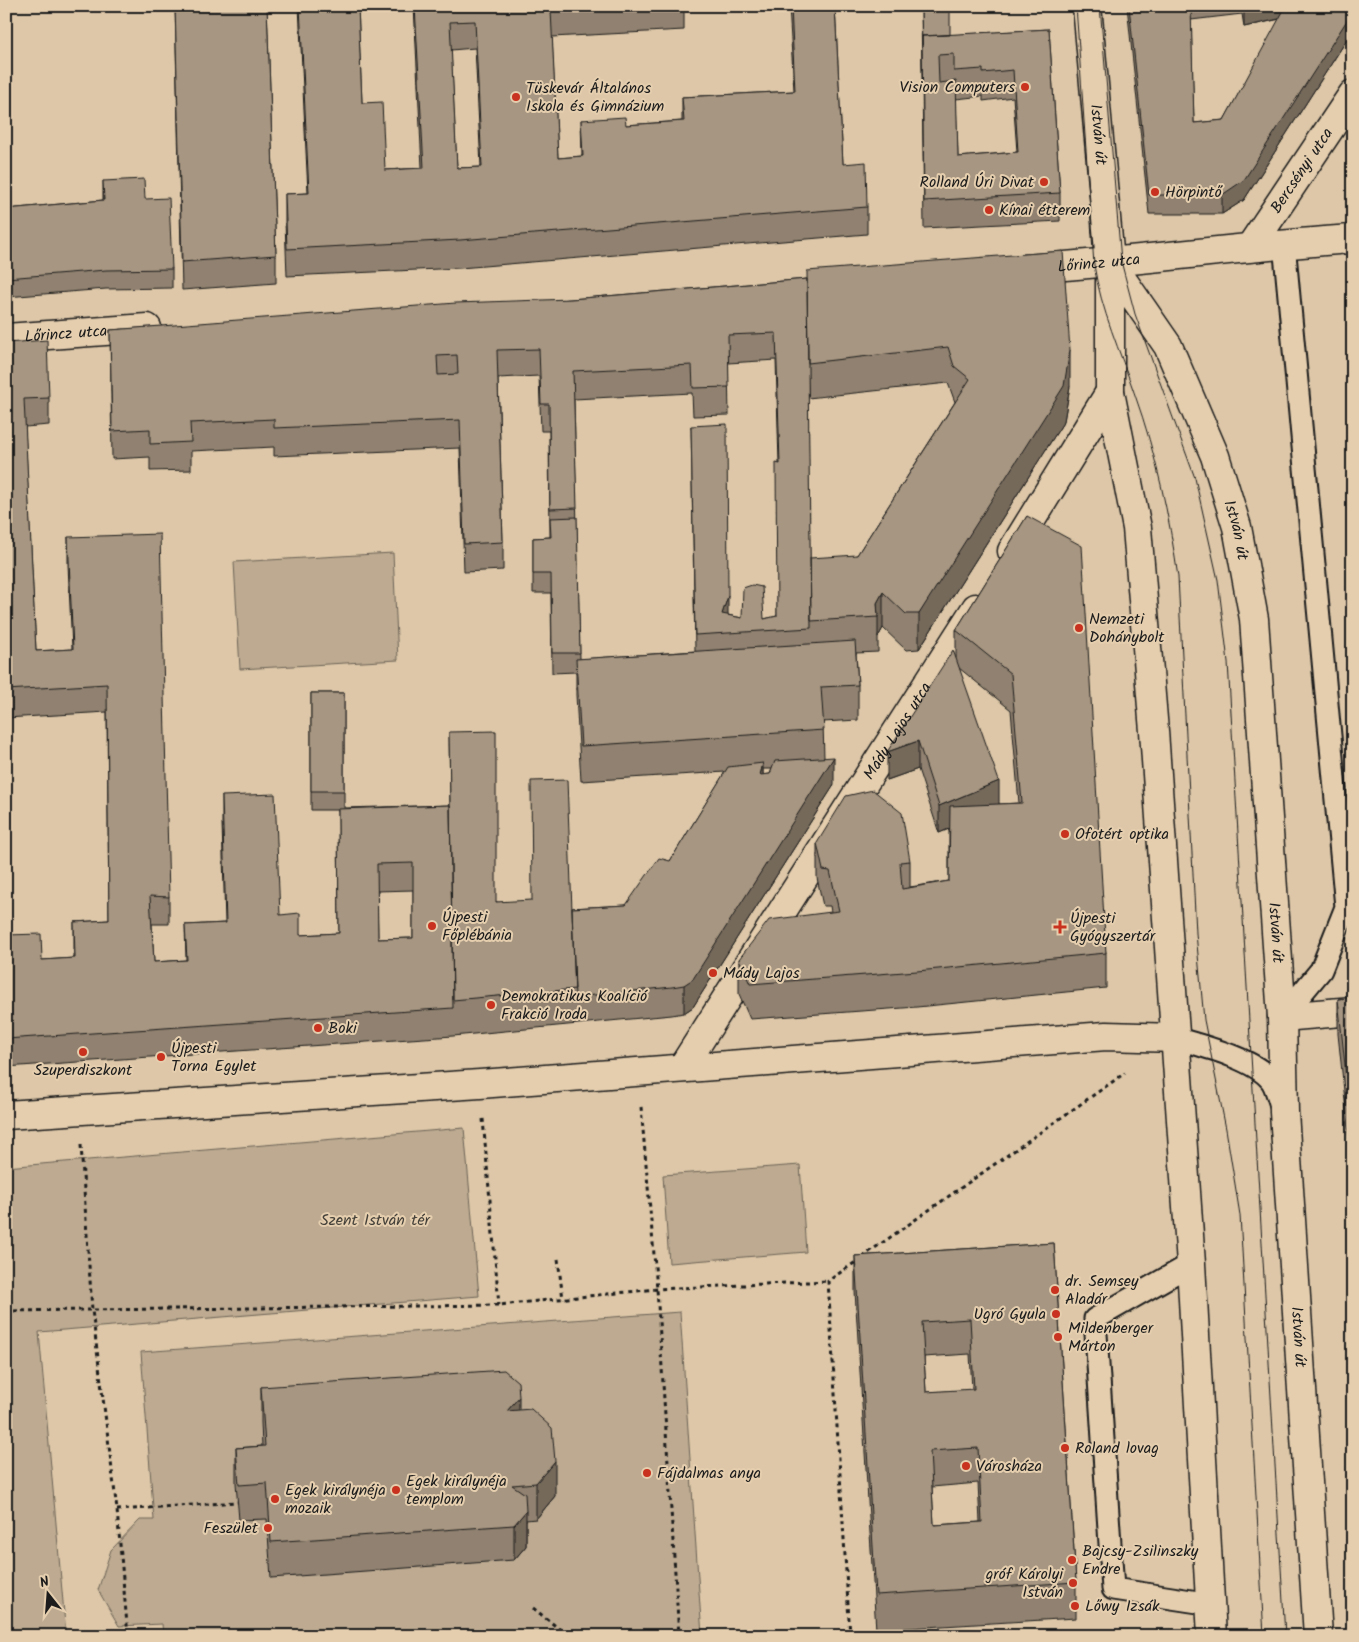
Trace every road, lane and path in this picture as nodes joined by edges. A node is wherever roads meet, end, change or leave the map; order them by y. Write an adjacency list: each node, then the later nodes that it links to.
1 (1087, 6): 6 (street, István út)
2 (1353, 94): 5 (street, Bercsényi utca)
3 (1353, 239): 4 (street, Lőrincz utca)
4 (1284, 243): 5 (street, Lőrincz utca); 12 (lane)
5 (1251, 246): 6 (street, Lőrincz utca)
6 (1110, 262): 7 (street, Lőrincz utca); 10 (street, István út); 12 (street, István út)
7 (1005, 270)
8 (174, 326): 9 (street, Lőrincz utca)
9 (6, 338)
10 (1110, 392): 13 (street, István út); 14 (street, Mády Lajos utca)
11 (1353, 1011): 12 (street)
12 (1282, 1017): 19 (street, István út)
13 (1175, 1038): 14 (street); 19 (lane); 22 (street, István út)
14 (682, 1068): 15 (street)
15 (638, 1072): 17 (street); 24 (path)
16 (1127, 1072): 23 (path)
17 (480, 1084): 18 (street); 26 (path)
18 (78, 1109): 20 (street); 27 (path)
19 (1284, 1112): 38 (street, István út)
20 (6, 1115)
21 (558, 1259): 25 (path)
22 (1191, 1264): 31 (street, István út); 31 (lane)
23 (828, 1281): 24 (path); 36 (path)
24 (657, 1289): 25 (path); 35 (path)
25 (563, 1299): 26 (path)
26 (499, 1305): 27 (path)
27 (92, 1310): 28 (path); 30 (path)
28 (6, 1311)
29 (238, 1502): 30 (path)
30 (117, 1510): 33 (path)
31 (1211, 1604): 37 (street, István út)
32 (533, 1608): 34 (path)
33 (128, 1636)
34 (568, 1636)
35 (679, 1636)
36 (850, 1636)
37 (1212, 1636)
38 (1318, 1636)

